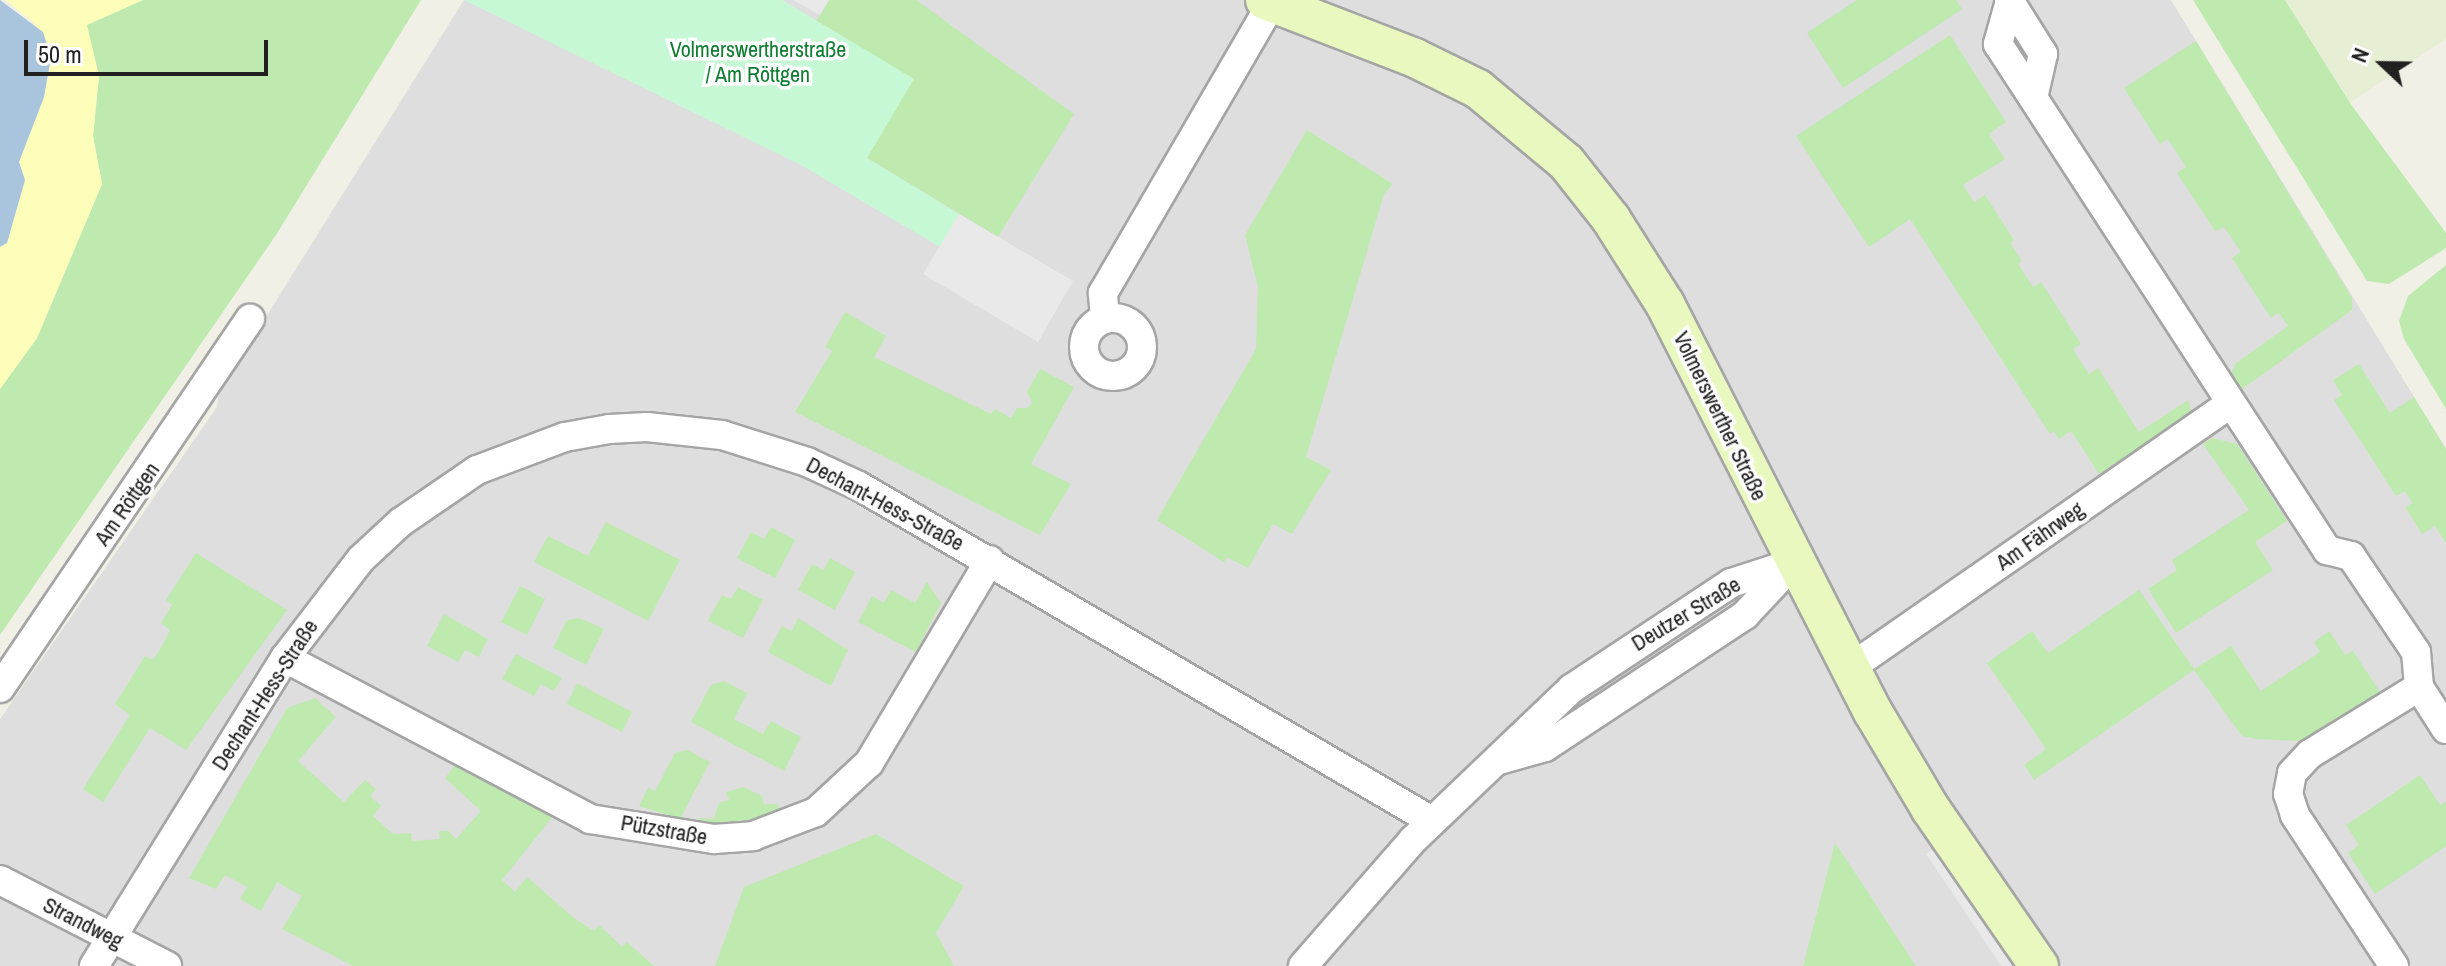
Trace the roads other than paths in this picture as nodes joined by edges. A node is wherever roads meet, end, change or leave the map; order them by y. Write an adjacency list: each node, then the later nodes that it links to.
1 (2009, 0): 5 (street)
2 (1268, 1): 3 (street, Volmerswerther Straße); 7 (street, Volmerswerther Straße)
3 (1105, 318)
4 (250, 319): 11 (street, Am Röttgen)
5 (2230, 404): 9 (street, Am Fährweg); 10 (street)
6 (990, 560): 8 (street, Dechant-Hess-Straße); 8 (street, Pützstraße); 13 (street, Dechant-Hess-Straße)
7 (1793, 563): 9 (street, Volmerswerther Straße); 13 (street, Deutzer Straße)
8 (285, 658): 15 (street, Dechant-Hess-Straße)
9 (1850, 668): 19 (street, Volmerswerther Straße)
10 (2419, 687): 12 (street); 20 (street)
11 (0, 688)
12 (2446, 729)
13 (1432, 821): 18 (street, Deutzer Straße)
14 (0, 880): 15 (street, Strandweg)
15 (111, 937): 16 (street, Dechant-Hess-Straße); 17 (street, Strandweg)
16 (94, 966)
17 (167, 966)
18 (1303, 966)
19 (2039, 966)
20 (2394, 966)

